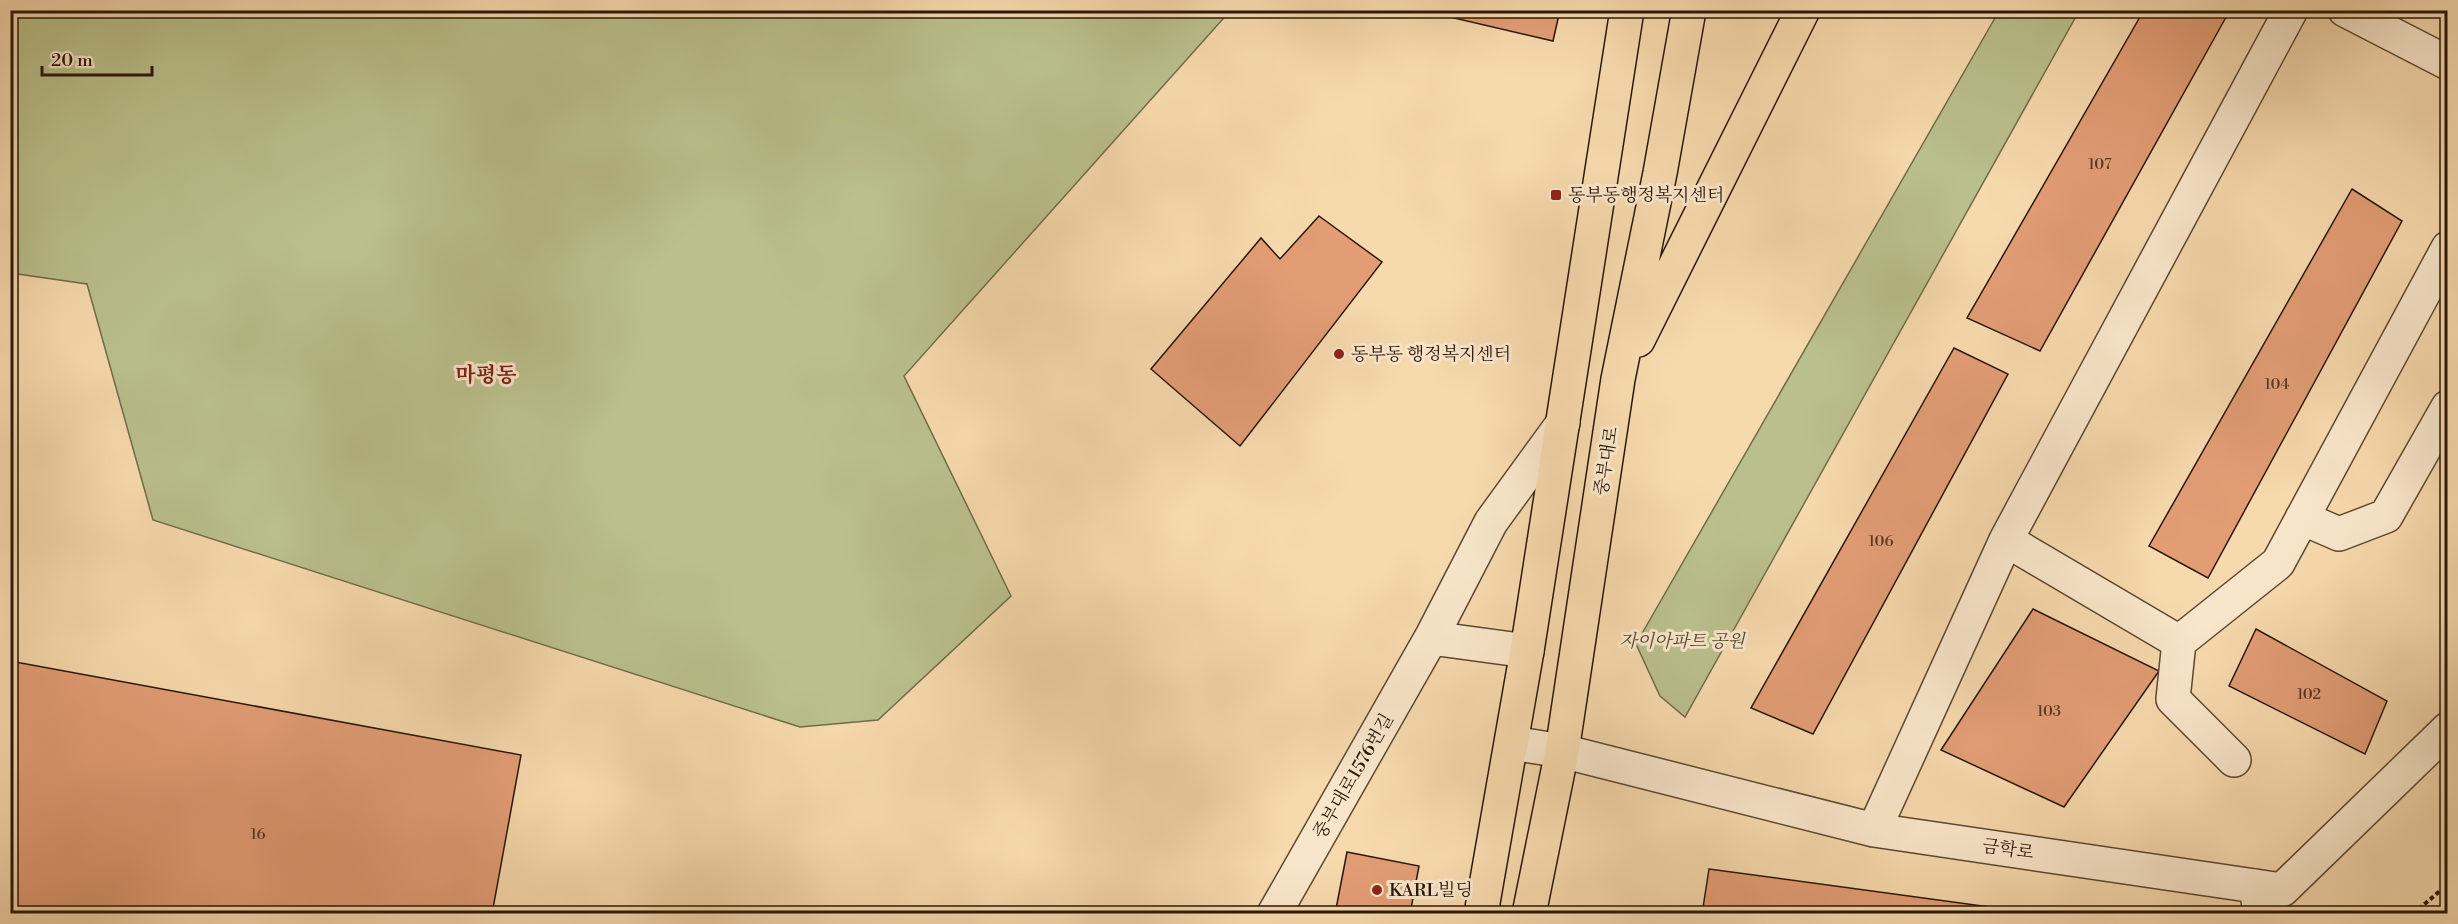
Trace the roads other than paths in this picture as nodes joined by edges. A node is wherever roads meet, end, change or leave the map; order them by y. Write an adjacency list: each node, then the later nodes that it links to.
1 (1627, 10): 11 (main road)
2 (1689, 10): 9 (main road, 중부대로)
3 (1803, 10): 9 (main road)
4 (2291, 10): 13 (street)
5 (2345, 10): 6 (street)
6 (2448, 63)
7 (2448, 248): 8 (street)
8 (2440, 281): 12 (street)
9 (1618, 379): 19 (main road, 중부대로)
10 (2448, 407): 12 (street)
11 (1563, 423): 14 (street, 중부대로1576번길); 16 (main road)
12 (2302, 518): 15 (street)
13 (2006, 540): 15 (street); 21 (street)
14 (1431, 638): 16 (street); 23 (street, 중부대로1576번길)
15 (2179, 642): 20 (street)
16 (1527, 651): 18 (main road)
17 (2448, 729): 22 (street, 금학로)
18 (1512, 743): 19 (street, 금학로); 24 (main road)
19 (1562, 751): 21 (street, 금학로); 25 (main road, 중부대로)
20 (2234, 760)
21 (1874, 830): 22 (street, 금학로)
22 (2258, 900)
23 (1274, 914)
24 (1481, 914)
25 (1529, 914)

